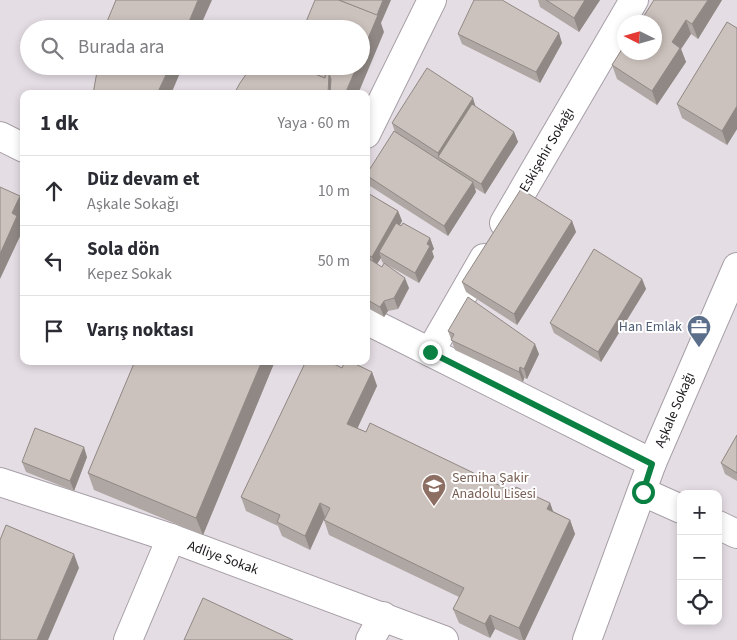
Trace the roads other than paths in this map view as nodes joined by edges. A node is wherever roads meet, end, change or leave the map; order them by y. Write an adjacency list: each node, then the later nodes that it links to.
1 (432, 0): 3 (street)
2 (634, 0): 8 (street, Eskişehir Sokağı)
3 (370, 126)
4 (0, 136): 5 (street)
5 (20, 146)
6 (737, 267): 9 (street, Aşkale Sokağı)
7 (370, 322): 8 (street)
8 (430, 352): 9 (street)
9 (652, 464): 11 (street, Aşkale Sokağı)
10 (0, 482): 15 (street, Adliye Sokak)
11 (643, 492): 12 (street); 20 (street, Aşkale Sokağı)
12 (677, 507)
13 (722, 528): 14 (street)
14 (737, 534)
15 (171, 538): 16 (street, Adliye Sokak); 17 (street)
16 (383, 616): 18 (street); 19 (street, Adliye Sokak)
17 (128, 640)
18 (370, 640)
19 (444, 640)
20 (587, 640)

